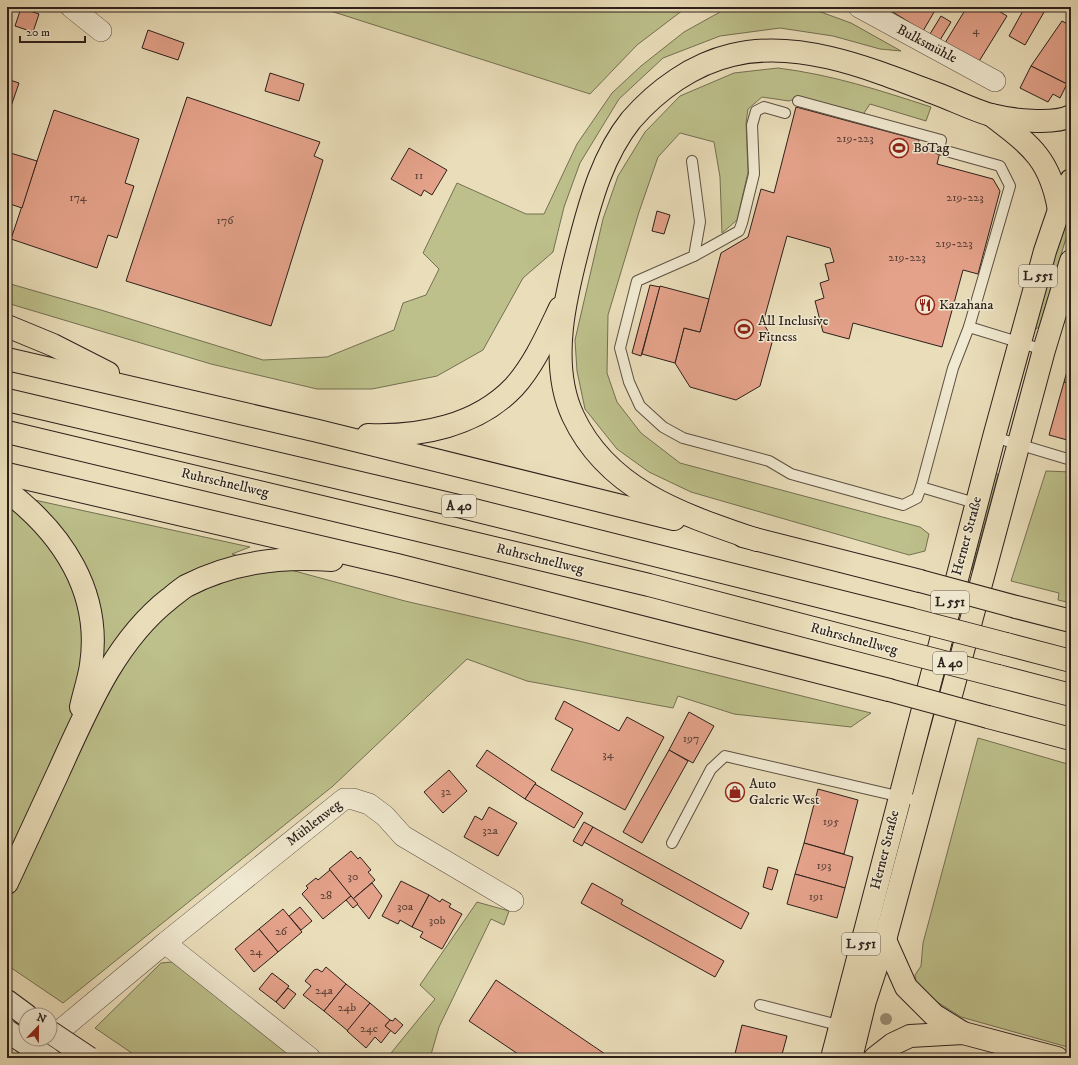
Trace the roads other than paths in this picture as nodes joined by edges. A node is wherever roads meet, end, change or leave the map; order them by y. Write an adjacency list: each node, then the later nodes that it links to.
1 (71, 7): 3 (street)
2 (859, 7): 4 (street, Bulksmühle)
3 (101, 31)
4 (995, 80)
5 (798, 101): 16 (lane)
6 (785, 113): 12 (lane)
7 (991, 115): 8 (main road); 11 (main road); 14 (main road)
8 (1071, 116)
9 (692, 161): 12 (lane)
10 (1071, 180): 11 (main road, Herner Straße / L 551)
11 (1059, 210): 17 (main road, Herner Straße / L 551)
12 (694, 256): 28 (lane)
13 (1071, 261): 18 (main road, Herner Straße / L 551)
14 (566, 297): 23 (main road); 31 (main road)
15 (7, 326): 20 (main road)
16 (969, 327): 17 (lane); 28 (lane)
17 (1020, 342): 18 (lane); 24 (main road, Herner Straße / L 551)
18 (1044, 350): 25 (main road, Herner Straße / L 551)
19 (7, 360): 20 (main road)
20 (160, 394): 23 (main road)
21 (7, 400): 34 (main road, A 40, bridge)
22 (7, 432): 35 (main road, Ruhrschnellweg / A 40, bridge)
23 (318, 432): 31 (main road)
24 (994, 436): 25 (lane); 30 (main road, Herner Straße / L 551)
25 (1019, 444): 26 (lane); 40 (main road, Herner Straße / L 551)
26 (1071, 460)
27 (7, 474): 32 (main road)
28 (921, 487): 30 (lane)
29 (7, 491): 36 (main road)
30 (976, 503): 39 (main road, Herner Straße / L 551)
31 (757, 540): 33 (main road, bridge)
32 (397, 565): 36 (main road); 37 (main road, bridge)
33 (1071, 622)
34 (1071, 661)
35 (1071, 695)
36 (75, 734): 38 (main road)
37 (1071, 739)
38 (59, 772): 42 (main road); 43 (main road)
39 (899, 796): 40 (lane); 41 (lane); 48 (main road, Herner Straße / L 551)
40 (923, 802): 45 (main road, Herner Straße / L 551)
41 (672, 843)
42 (7, 846)
43 (7, 883)
44 (513, 901): 46 (street, Mühlenweg)
45 (885, 940): 48 (main road, Herner Straße / L 551); 50 (main road)
46 (165, 943): 52 (street, Mühlenweg); 55 (street)
47 (760, 1005): 48 (lane)
48 (849, 1028): 56 (main road, Herner Straße / L 551); 57 (main road, Herner Straße / L 551)
49 (7, 1031): 53 (street, bridge)
50 (963, 1033): 58 (main road); 59 (main road)
51 (58, 1037): 54 (street, bridge)
52 (27, 1058)
53 (48, 1058)
54 (89, 1058)
55 (310, 1058)
56 (832, 1058)
57 (851, 1058)
58 (875, 1058)
59 (1057, 1058)

